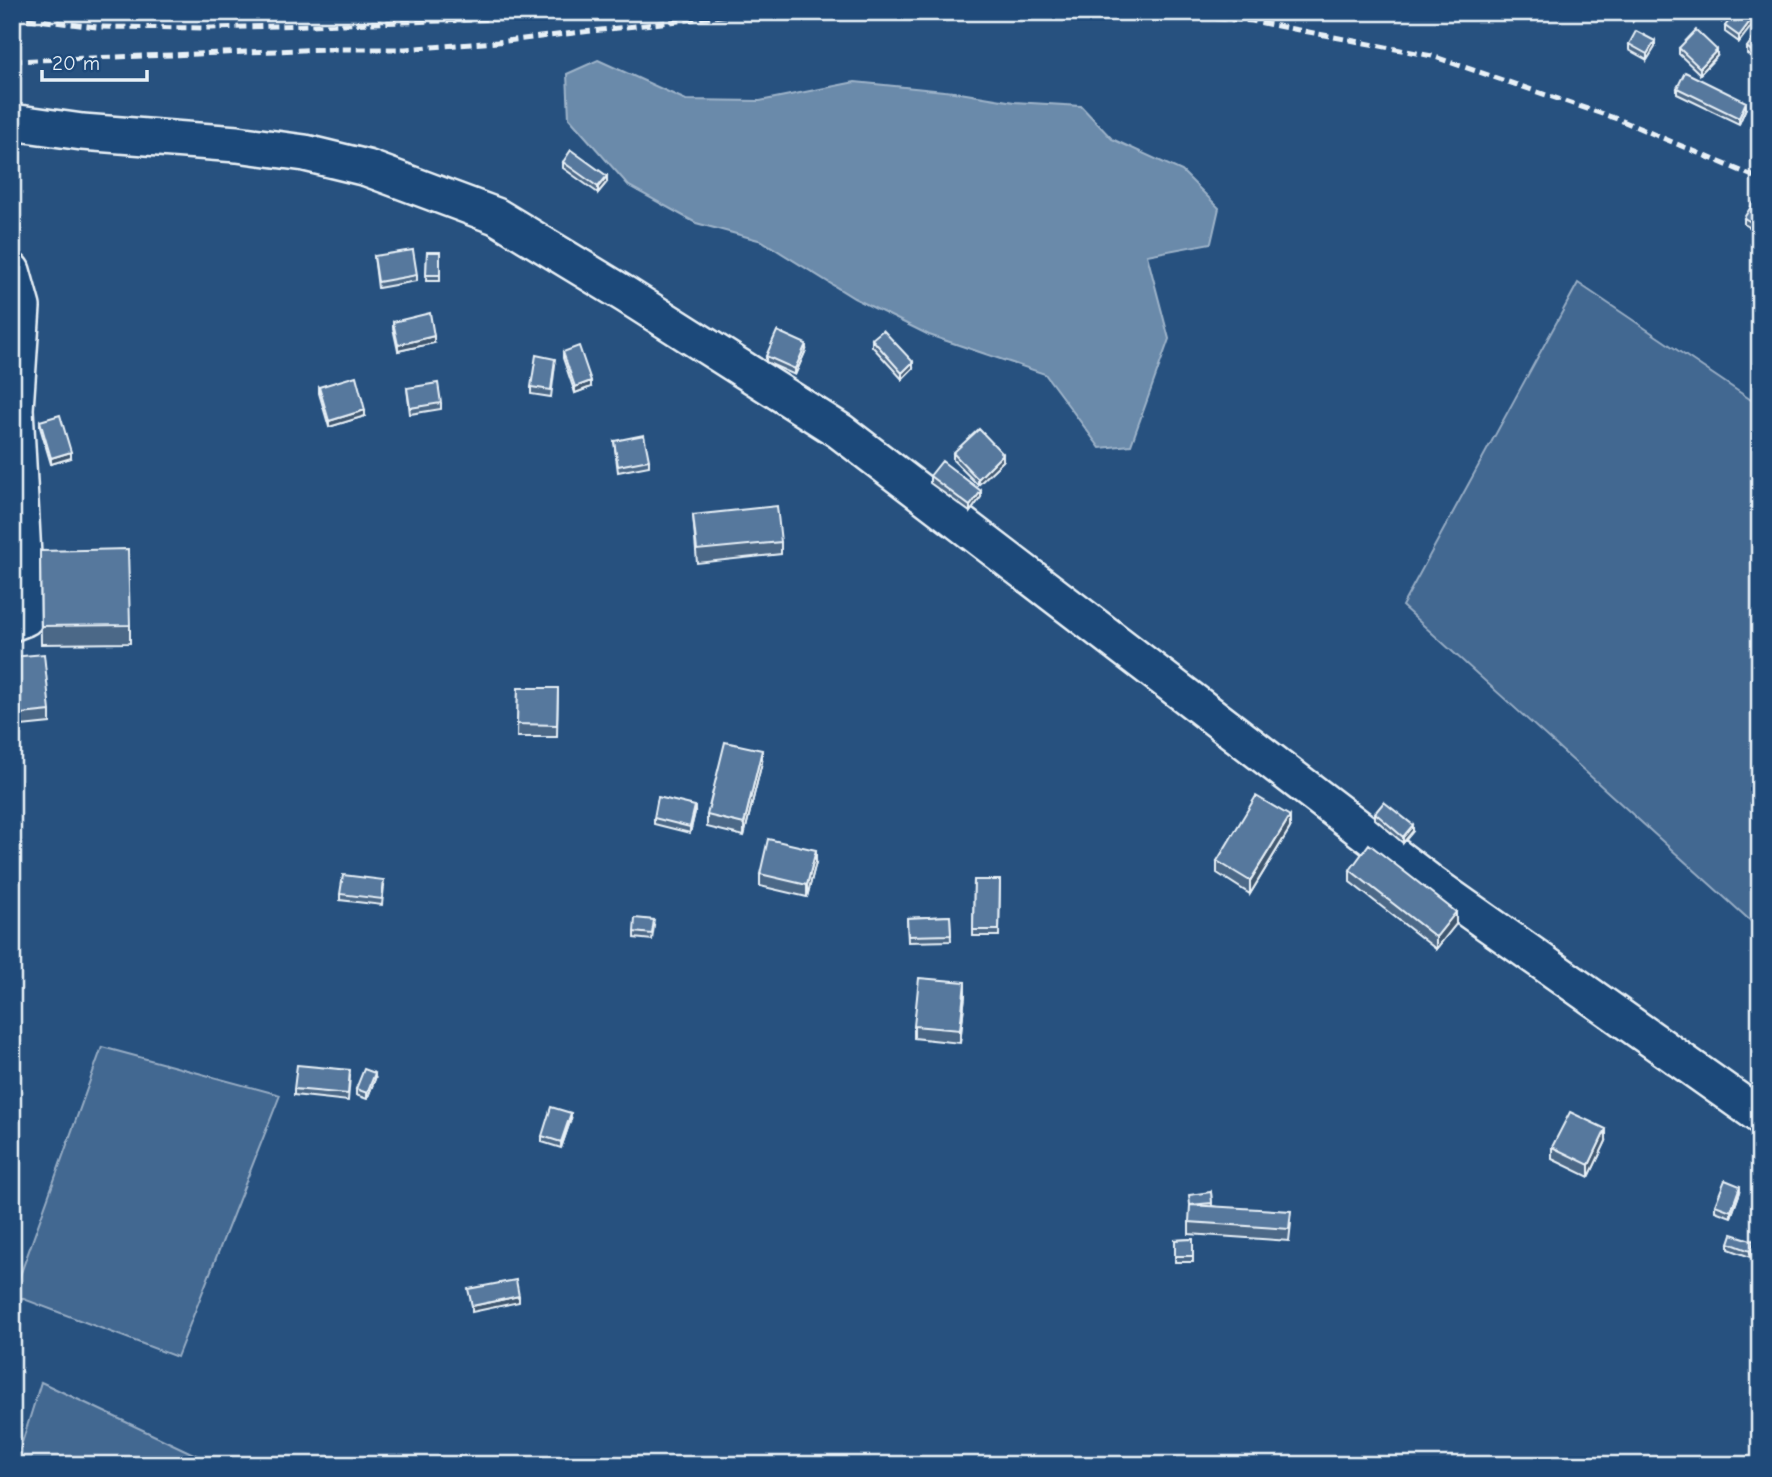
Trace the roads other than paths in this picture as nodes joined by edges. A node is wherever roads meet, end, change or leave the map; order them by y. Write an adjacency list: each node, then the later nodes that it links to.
1 (12, 122): 5 (street)
2 (12, 271): 3 (street)
3 (14, 410): 4 (street)
4 (12, 623)
5 (1760, 1116)

